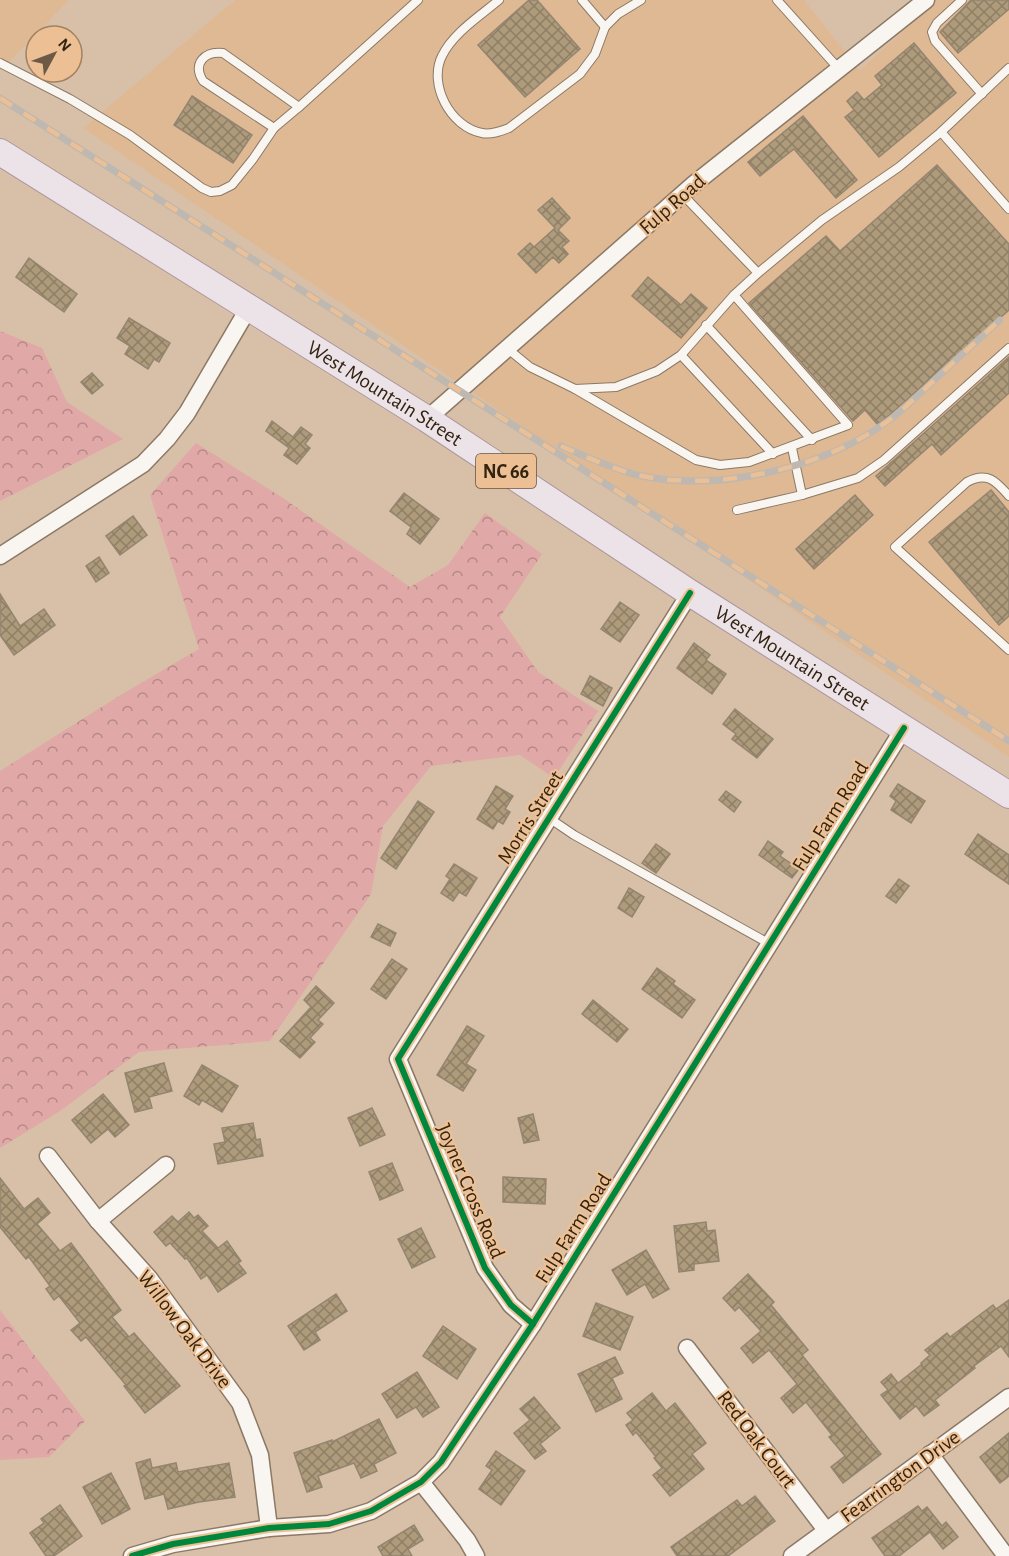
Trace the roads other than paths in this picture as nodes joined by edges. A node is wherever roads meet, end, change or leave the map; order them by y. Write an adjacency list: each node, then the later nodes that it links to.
1 (418, 0): 13 (lane)
2 (499, 0): 8 (lane)
3 (582, 0): 8 (lane)
4 (641, 0): 8 (lane)
5 (777, 0): 11 (lane)
6 (926, 0): 11 (street, Fulp Road)
7 (962, 0): 12 (lane)
8 (605, 27)
9 (0, 63): 14 (lane)
10 (1009, 68): 12 (lane)
11 (839, 69): 17 (street, Fulp Road)
12 (982, 94): 15 (lane)
13 (299, 107): 14 (lane); 14 (lane)
14 (273, 128)
15 (941, 132): 18 (lane); 19 (lane)
16 (0, 152): 21 (main road, West Mountain Street / NC 66)
17 (682, 194): 19 (lane); 24 (street, Fulp Road)
18 (1008, 206)
19 (758, 273): 20 (lane)
20 (734, 295): 22 (lane); 28 (lane)
21 (248, 309): 27 (main road, West Mountain Street / NC 66); 34 (street)
22 (706, 325): 25 (lane); 28 (lane)
23 (1009, 348): 31 (lane)
24 (508, 349): 26 (lane); 27 (street, Fulp Road)
25 (681, 355): 26 (lane); 30 (lane)
26 (574, 389): 30 (lane)
27 (427, 419): 35 (main road, West Mountain Street / NC 66)
28 (812, 440): 29 (lane)
29 (792, 448): 30 (lane); 31 (lane)
30 (773, 454)
31 (802, 495): 33 (lane)
32 (1009, 496): 36 (lane)
33 (737, 510)
34 (0, 555)
35 (690, 593): 37 (main road, West Mountain Street / NC 66); 39 (street, Morris Street)
36 (1009, 650)
37 (904, 728): 38 (main road, West Mountain Street / NC 66); 40 (street, Fulp Farm Road)
38 (1009, 795)
39 (549, 818): 40 (lane); 41 (street, Morris Street)
40 (770, 944): 45 (street, Fulp Farm Road)
41 (398, 1059): 45 (street, Joyner Cross Road)
42 (48, 1156): 44 (street, Willow Oak Drive)
43 (166, 1165): 44 (street)
44 (98, 1221): 50 (street, Willow Oak Drive)
45 (532, 1324): 49 (street, Fulp Farm Road)
46 (687, 1348): 51 (street, Red Oak Court)
47 (1009, 1397): 48 (street, Fearrington Drive)
48 (930, 1454): 51 (street, Fearrington Drive); 55 (street)
49 (421, 1482): 50 (street, Fulp Farm Road); 53 (street)
50 (269, 1528): 52 (street, Fulp Farm Road)
51 (826, 1530): 54 (street, Fearrington Drive)
52 (132, 1556)
53 (476, 1556)
54 (792, 1556)
55 (1006, 1556)

